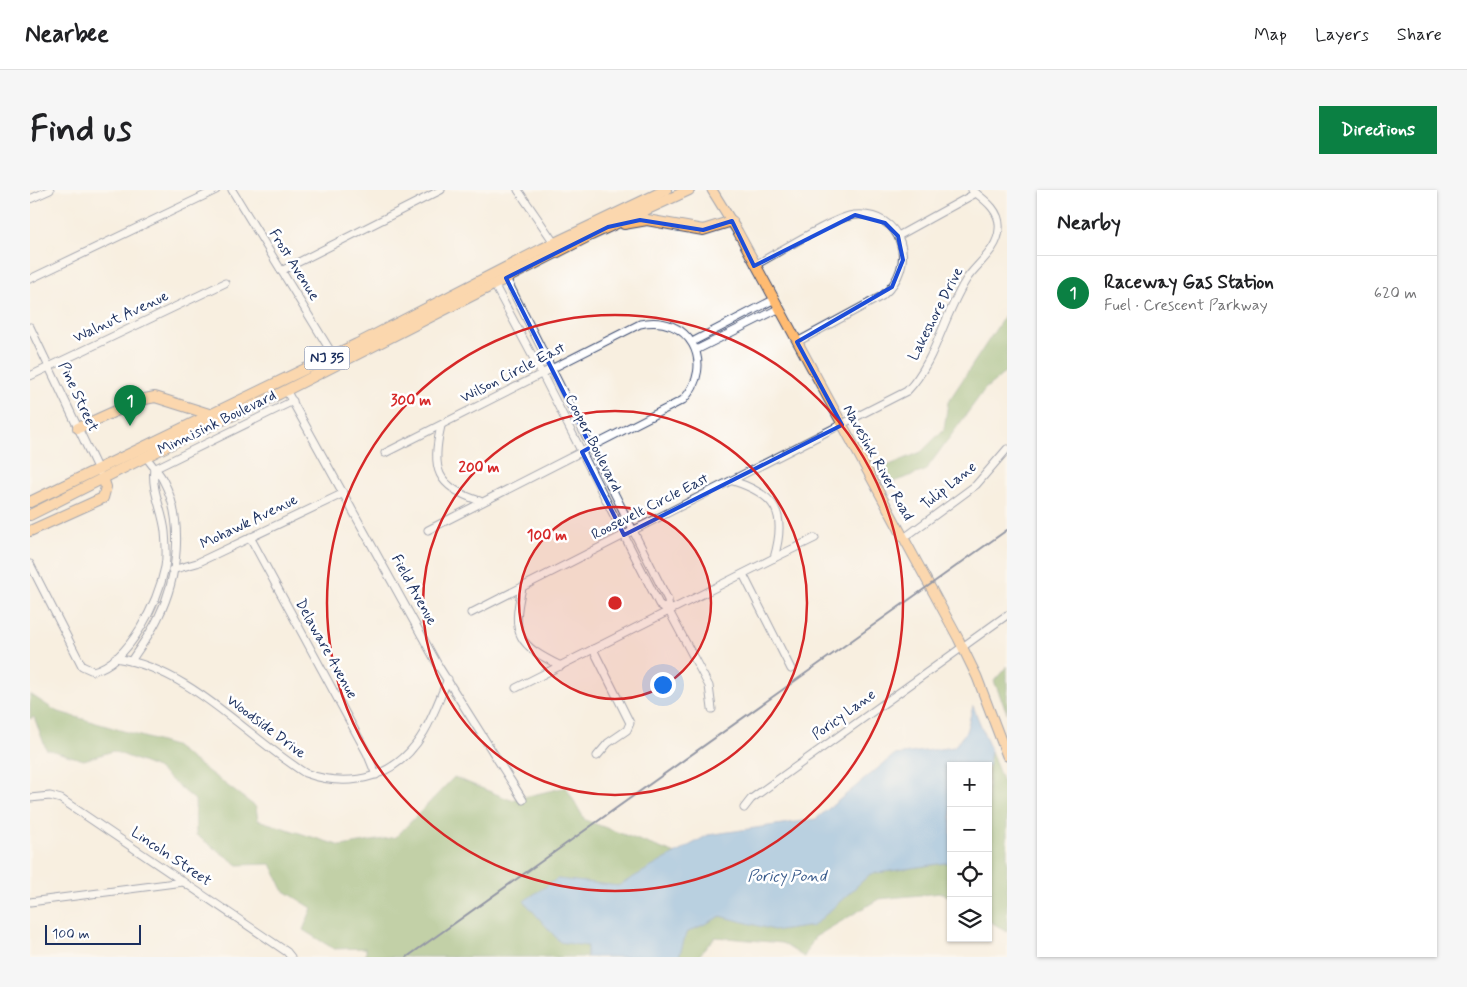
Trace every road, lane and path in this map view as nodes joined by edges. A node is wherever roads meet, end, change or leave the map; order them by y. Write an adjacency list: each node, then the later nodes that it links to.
1 (50, 190): 10 (street)
2 (216, 190): 18 (street)
3 (232, 190): 16 (street, Frost Avenue)
4 (441, 190): 16 (street)
5 (518, 190): 14 (street)
6 (666, 190): 14 (highway, NJ 35)
7 (689, 190): 12 (highway, NJ 35)
8 (712, 190): 11 (main road, Navesink River Road)
9 (974, 192): 13 (street); 35 (street, Lakeshore Drive)
10 (30, 199)
11 (732, 221): 12 (highway); 15 (main road, Navesink River Road)
12 (608, 227): 17 (highway, NJ 35)
13 (898, 236): 15 (street); 25 (street)
14 (555, 244): 27 (highway, NJ 35)
15 (755, 265): 21 (main road, Navesink River Road)
16 (281, 271): 27 (street, Frost Avenue)
17 (506, 278): 20 (highway, NJ 35); 29 (street, Cooper Boulevard)
18 (30, 279)
19 (225, 283): 28 (street, Walnut Avenue)
20 (494, 284): 30 (street, Cooper Boulevard); 32 (highway, NJ 35)
21 (774, 300): 22 (main road, Navesink River Road); 24 (street)
22 (778, 309): 25 (main road, Navesink River Road); 26 (street)
23 (30, 326): 28 (street, Pine Street)
24 (692, 342): 26 (street); 29 (street, Wilson Circle East)
25 (797, 342): 35 (main road, Navesink River Road)
26 (696, 350): 38 (street)
27 (333, 355): 34 (highway, NJ 35)
28 (49, 367): 31 (street, Walnut Avenue); 37 (street, Pine Street)
29 (551, 369): 30 (street, Wilson Circle East); 38 (street, Cooper Boulevard)
30 (542, 374): 36 (street, Wilson Circle East); 40 (street, Cooper Boulevard)
31 (30, 376)
32 (286, 390): 33 (street, Field Avenue); 42 (highway, NJ 35)
33 (293, 401): 44 (street, Minnisink Boulevard); 47 (street, Field Avenue)
34 (209, 414): 37 (highway); 43 (highway, NJ 35)
35 (842, 425): 46 (street, Roosevelt Circle East); 57 (main road, Navesink River Road)
36 (440, 426): 41 (street, Wilson Circle East); 48 (street)
37 (78, 428): 43 (street, Pine Street)
38 (591, 448): 40 (street); 53 (street, Cooper Boulevard)
39 (1007, 449): 57 (street, Tulip Lane)
40 (582, 452): 48 (street); 54 (street, Cooper Boulevard)
41 (385, 453)
42 (147, 458): 44 (street); 45 (highway, NJ 35)
43 (97, 469): 45 (street, Pine Street); 49 (highway, NJ 35)
44 (154, 469): 60 (street); 61 (street)
45 (104, 478): 50 (highway, NJ 35); 52 (highway)
46 (733, 481): 53 (street, Roosevelt Circle East); 58 (street)
47 (344, 492): 55 (street, Mohawk Avenue); 73 (street, Field Avenue)
48 (480, 501): 51 (street)
49 (30, 502)
50 (30, 515)
51 (428, 530)
52 (30, 531)
53 (633, 531): 54 (street, Roosevelt Circle East); 64 (street, Cooper Boulevard)
54 (624, 535): 63 (street, Roosevelt Circle East); 64 (street, Cooper Boulevard)
55 (250, 537): 61 (street, Mohawk Avenue); 78 (street, Delaware Avenue)
56 (814, 538): 58 (street)
57 (904, 538): 67 (main road, Navesink River Road)
58 (774, 558): 62 (street)
59 (30, 564): 69 (street)
60 (164, 569): 61 (street); 69 (street)
61 (174, 571): 70 (street)
62 (743, 574): 64 (street); 72 (street)
63 (522, 588): 65 (street, Roosevelt Circle East); 71 (street)
64 (669, 611): 68 (street); 75 (street, Cooper Boulevard)
65 (471, 613)
66 (1007, 615): 67 (street, Poricy Lane)
67 (962, 647): 77 (main road, Navesink River Road); 81 (street, Poricy Lane)
68 (593, 649): 71 (street); 76 (street)
69 (115, 658): 70 (street, Woodside Drive)
70 (131, 661): 78 (street, Woodside Drive)
71 (561, 666): 74 (street)
72 (791, 669)
73 (448, 679): 78 (street, Woodside Drive); 80 (street, Field Avenue)
74 (516, 688)
75 (712, 708)
76 (597, 756)
77 (1007, 756)
78 (376, 776)
79 (30, 798): 82 (street, Lincoln Street)
80 (523, 800)
81 (744, 808)
82 (183, 882): 83 (street); 84 (street, Lincoln Street)
83 (30, 902)
84 (291, 957)

